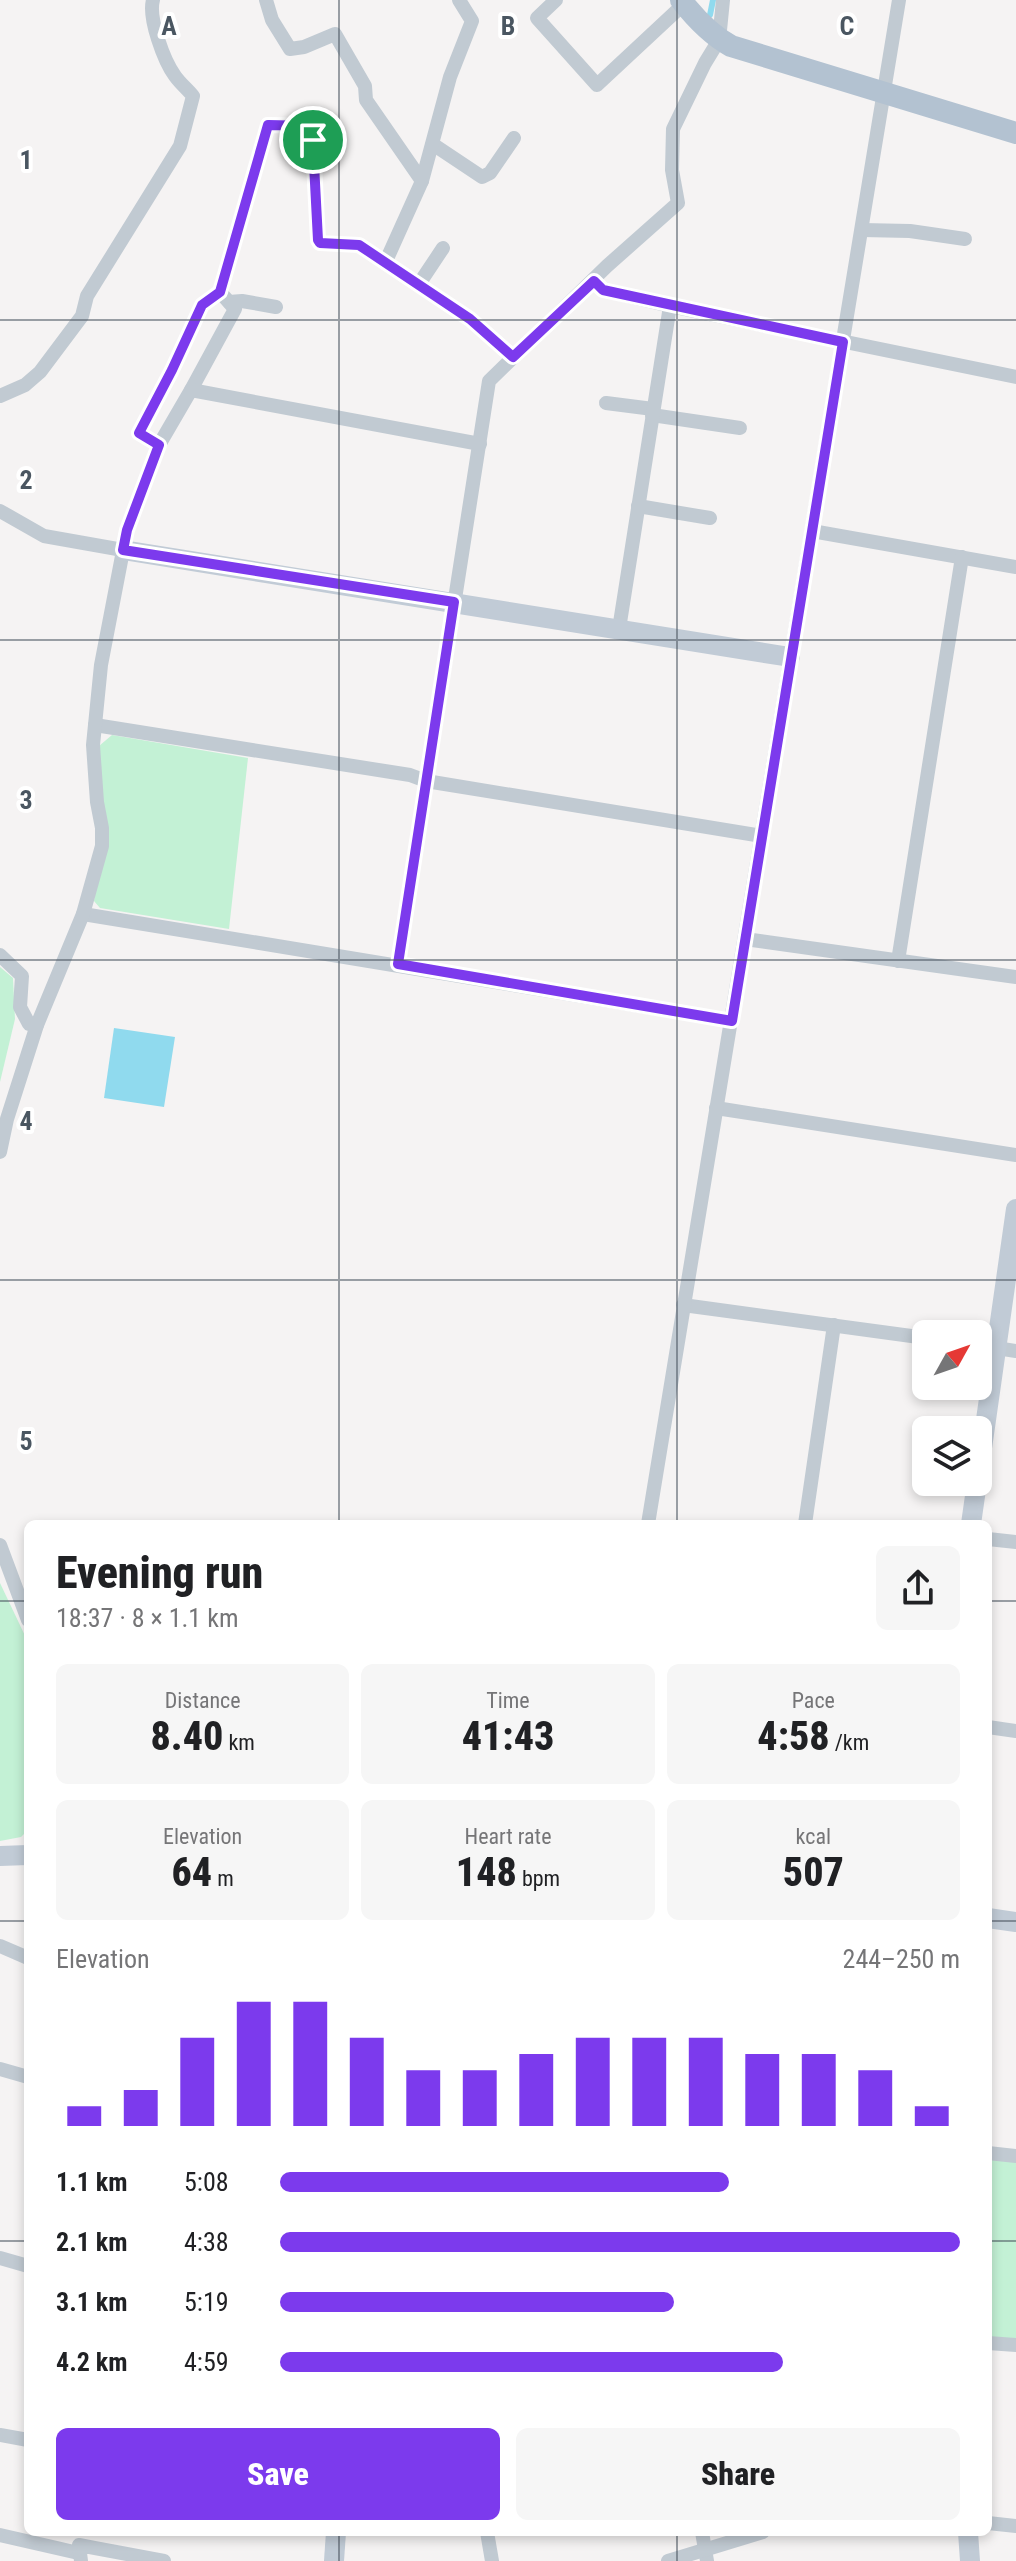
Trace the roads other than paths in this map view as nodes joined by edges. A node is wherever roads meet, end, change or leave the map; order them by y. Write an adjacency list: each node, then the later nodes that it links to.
1 (153, 0): 27 (street)
2 (266, 0): 13 (street)
3 (459, 0): 12 (street)
4 (556, 0): 7 (street)
5 (723, 0): 8 (street)
6 (899, 0): 9 (street)
7 (683, 2): 8 (main road)
8 (719, 40): 9 (main road); 18 (street)
9 (883, 93): 10 (main road); 14 (street)
10 (1016, 133)
11 (514, 138): 12 (street)
12 (434, 145): 13 (street)
13 (422, 181): 17 (street)
14 (862, 230): 15 (street); 23 (street)
15 (965, 239)
16 (443, 248): 19 (street)
17 (386, 261): 19 (street); 20 (street)
18 (594, 281): 21 (street); 24 (street)
19 (419, 284): 24 (street)
20 (224, 297): 22 (street); 26 (street); 32 (street)
21 (670, 306): 23 (street); 29 (street)
22 (276, 307)
23 (843, 342): 25 (street); 36 (street)
24 (513, 357): 31 (street)
25 (1016, 377)
26 (191, 390): 31 (street); 32 (street)
27 (0, 396)
28 (606, 403): 29 (street)
29 (653, 412): 30 (street); 33 (street)
30 (740, 428)
31 (480, 444): 40 (street)
32 (159, 445): 37 (street)
33 (638, 506): 35 (street); 41 (street)
34 (0, 511): 37 (street)
35 (710, 518)
36 (812, 531): 38 (street); 42 (street)
37 (123, 550): 40 (street); 43 (street)
38 (962, 557): 39 (street); 49 (street)
39 (1016, 567)
40 (454, 602): 41 (street); 44 (street)
41 (619, 629): 42 (street)
42 (790, 657): 45 (street)
43 (95, 725): 44 (street); 46 (street)
44 (426, 781): 45 (street); 50 (street)
45 (762, 836): 47 (street)
46 (83, 914): 50 (street); 53 (street)
47 (745, 939): 49 (street); 52 (street)
48 (0, 955): 53 (street)
49 (898, 961): 51 (street)
50 (398, 964): 52 (street)
51 (1016, 977)
52 (732, 1021): 54 (street)
53 (37, 1025): 55 (street)
54 (716, 1108): 56 (street); 58 (street)
55 (0, 1152)
56 (1016, 1155)
57 (1016, 1209): 61 (street)
58 (683, 1305): 59 (street); 64 (street)
59 (834, 1325): 60 (street); 65 (street)
60 (912, 1336)
61 (997, 1348): 62 (street)
62 (987, 1416)
63 (975, 1496): 66 (street)
64 (649, 1520)
65 (806, 1520)
66 (972, 1520)
67 (992, 1539): 68 (street)
68 (1016, 1542)
69 (0, 1545): 70 (street)
70 (24, 1609)
71 (992, 1728): 72 (street)
72 (1016, 1731)
73 (24, 1855): 74 (street)
74 (0, 1856)
75 (992, 1919): 76 (street)
76 (1016, 1922)
77 (0, 1946): 78 (street)
78 (24, 1956)
79 (0, 2069): 80 (street)
80 (24, 2076)
81 (992, 2153): 82 (street)
82 (1016, 2156)
83 (0, 2258): 84 (street)
84 (24, 2265)
85 (992, 2343): 86 (street)
86 (1016, 2345)
87 (0, 2435): 88 (street)
88 (24, 2439)
89 (992, 2523): 90 (street)
90 (1016, 2526)
91 (0, 2535): 96 (street)
92 (336, 2536): 99 (street)
93 (488, 2536): 100 (street)
94 (753, 2536): 97 (street)
95 (968, 2536): 102 (street)
96 (78, 2550): 98 (street)
97 (706, 2555): 101 (street)
98 (164, 2561)
99 (334, 2561)
100 (492, 2561)
101 (668, 2561)
102 (970, 2561)

